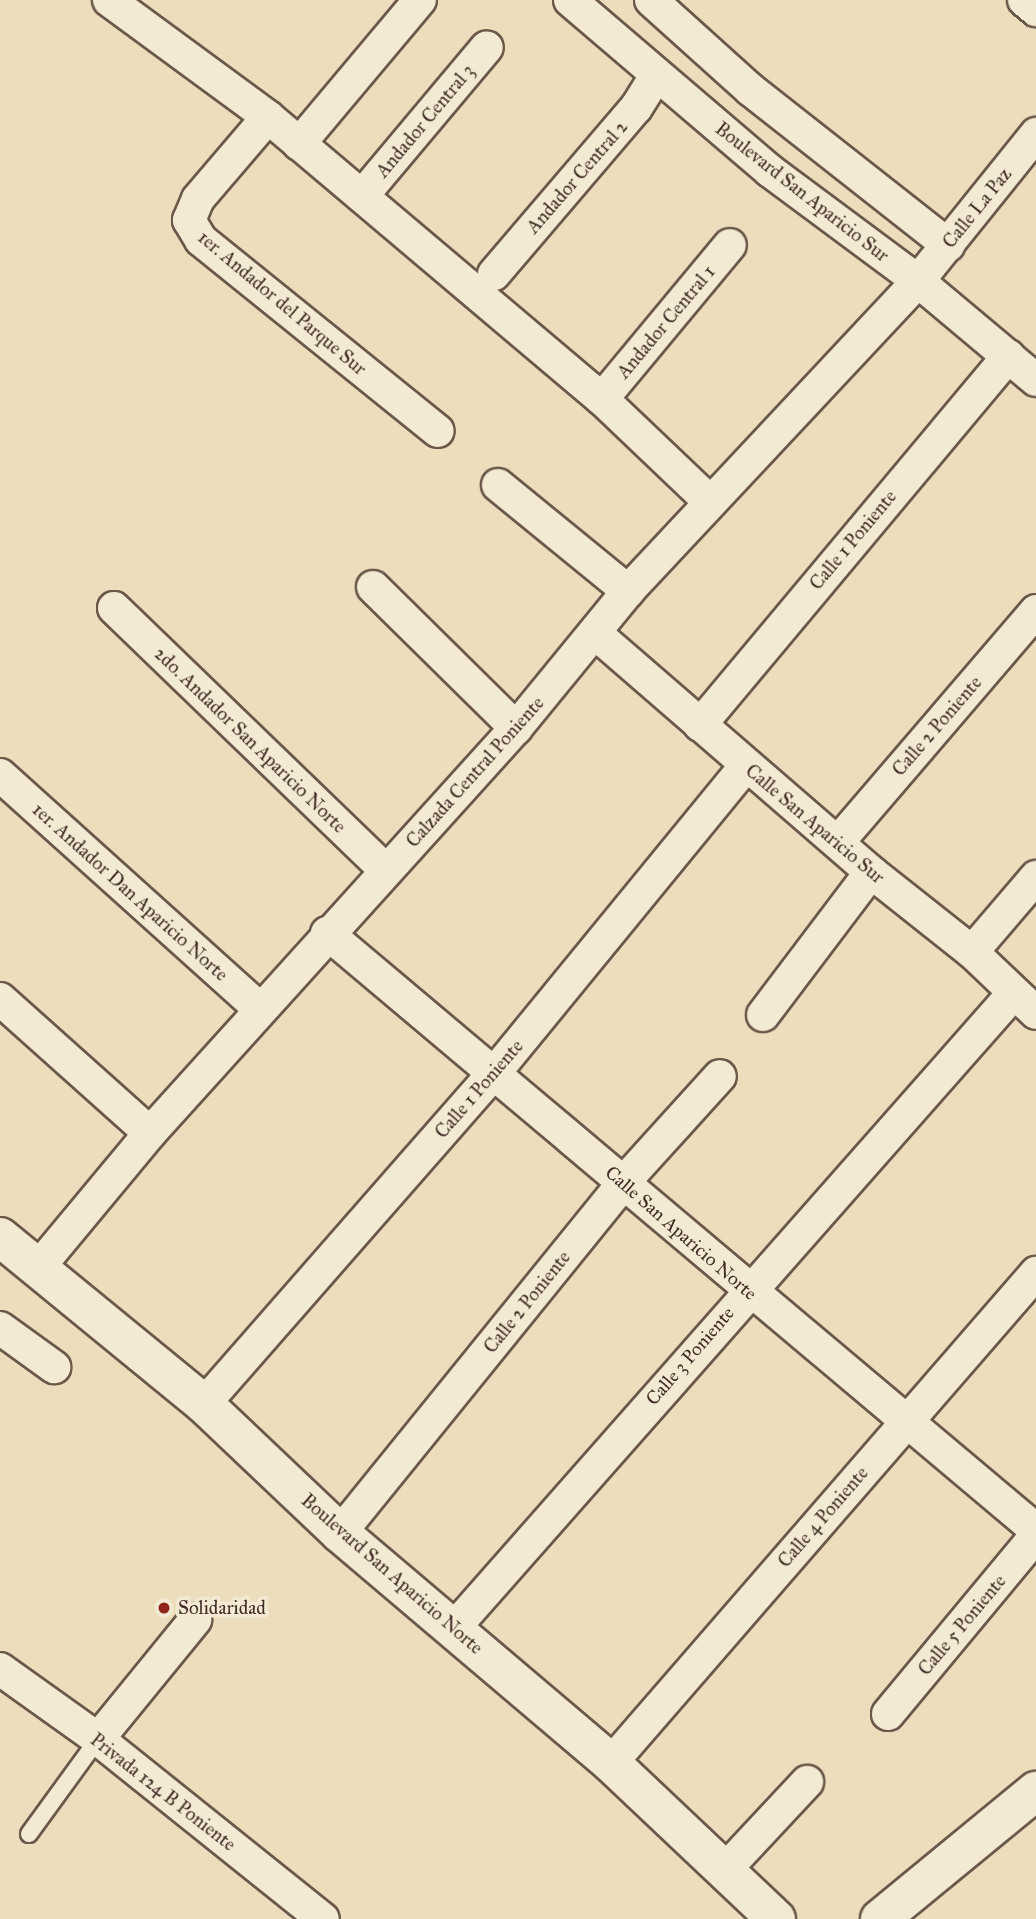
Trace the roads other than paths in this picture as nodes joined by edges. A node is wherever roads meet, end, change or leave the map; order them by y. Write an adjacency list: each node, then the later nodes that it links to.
1 (109, 0): 10 (street)
2 (420, 0): 13 (street)
3 (570, 0): 8 (street, Boulevard San Aparicio Sur)
4 (651, 0): 9 (street)
5 (1024, 0): 6 (street)
6 (1036, 10)
7 (487, 47): 14 (street, Andador Central 3)
8 (656, 76): 12 (street, Boulevard San Aparicio Sur); 17 (street, Andador Central 2)
9 (751, 90): 12 (street); 16 (street)
10 (268, 117): 13 (street); 22 (street, 1er. Andador del Parque Sur)
11 (1036, 134): 16 (street, Calle La Paz)
12 (730, 138): 18 (street, Boulevard San Aparicio Sur)
13 (299, 144): 14 (street)
14 (362, 196): 21 (street)
15 (730, 245): 21 (street, Andador Central 1)
16 (948, 245): 18 (street, Calle La Paz)
17 (494, 274)
18 (918, 281): 19 (street, Boulevard San Aparicio Sur); 24 (street, Calzada Central Poniente)
19 (1009, 356): 20 (street, Boulevard San Aparicio Sur); 30 (street, Calle 1 Poniente)
20 (1036, 380)
21 (602, 399): 24 (street)
22 (438, 431)
23 (498, 485): 26 (street)
24 (709, 501): 26 (street, Calzada Central Poniente)
25 (373, 587): 31 (street)
26 (628, 590): 29 (street, Calzada Central Poniente)
27 (114, 608): 35 (street, 2do. Andador San Aparicio Norte)
28 (1036, 611): 34 (street, Calle 2 Poniente)
29 (595, 633): 30 (street, Calle San Aparicio Sur); 31 (street, Calzada Central Poniente)
30 (700, 724): 32 (street, Calle San Aparicio Sur)
31 (516, 728): 35 (street, Calzada Central Poniente)
32 (746, 766): 34 (street, Calle San Aparicio Sur); 44 (street, Calle 1 Poniente)
33 (0, 775): 42 (street, 1er. Andador Dan Aparicio Norte)
34 (839, 841): 36 (street, Calle San Aparicio Sur)
35 (386, 871): 38 (street, Calzada Central Poniente)
36 (871, 872): 39 (street, Calle San Aparicio Sur); 43 (street)
37 (1036, 877): 39 (street)
38 (327, 933): 42 (street, Calzada Central Poniente); 44 (street, Calle San Aparicio Norte)
39 (972, 952): 41 (street, Calle San Aparicio Sur)
40 (0, 999): 46 (street)
41 (1025, 1004): 51 (street, Calle 3 Poniente)
42 (260, 1009): 46 (street, Calzada Central Poniente)
43 (763, 1015)
44 (496, 1071): 47 (street, Calle San Aparicio Norte); 54 (street, Calle 1 Poniente)
45 (720, 1076): 47 (street, Calle 2 Poniente)
46 (150, 1133): 49 (street, Calzada Central Poniente)
47 (622, 1184): 51 (street, Calle San Aparicio Norte); 57 (street, Calle 2 Poniente)
48 (0, 1237): 49 (street, Boulevard San Aparicio Norte)
49 (38, 1268): 54 (street, Boulevard San Aparicio Norte)
50 (1036, 1273): 55 (street, Calle 4 Poniente)
51 (747, 1291): 55 (street, Calle San Aparicio Norte); 60 (street, Calle 3 Poniente)
52 (0, 1328): 53 (street)
53 (54, 1367)
54 (204, 1404): 57 (street, Boulevard San Aparicio Norte)
55 (906, 1420): 56 (street, Calle San Aparicio Norte); 64 (street, Calle 4 Poniente)
56 (1036, 1530)
57 (340, 1533): 60 (street, Boulevard San Aparicio Norte)
58 (1036, 1536): 62 (street, Calle 5 Poniente)
59 (195, 1620): 63 (street)
60 (454, 1628): 64 (street, Boulevard San Aparicio Norte)
61 (0, 1669): 63 (street, Privada 124 B Poniente)
62 (888, 1714)
63 (98, 1740): 67 (lane); 69 (street, Privada 124 B Poniente)
64 (611, 1763): 68 (street, Boulevard San Aparicio Norte)
65 (807, 1782): 68 (street)
66 (1036, 1791): 71 (street)
67 (29, 1834)
68 (724, 1871): 70 (street, Boulevard San Aparicio Norte)
69 (323, 1919)
70 (776, 1919)
71 (880, 1919)

